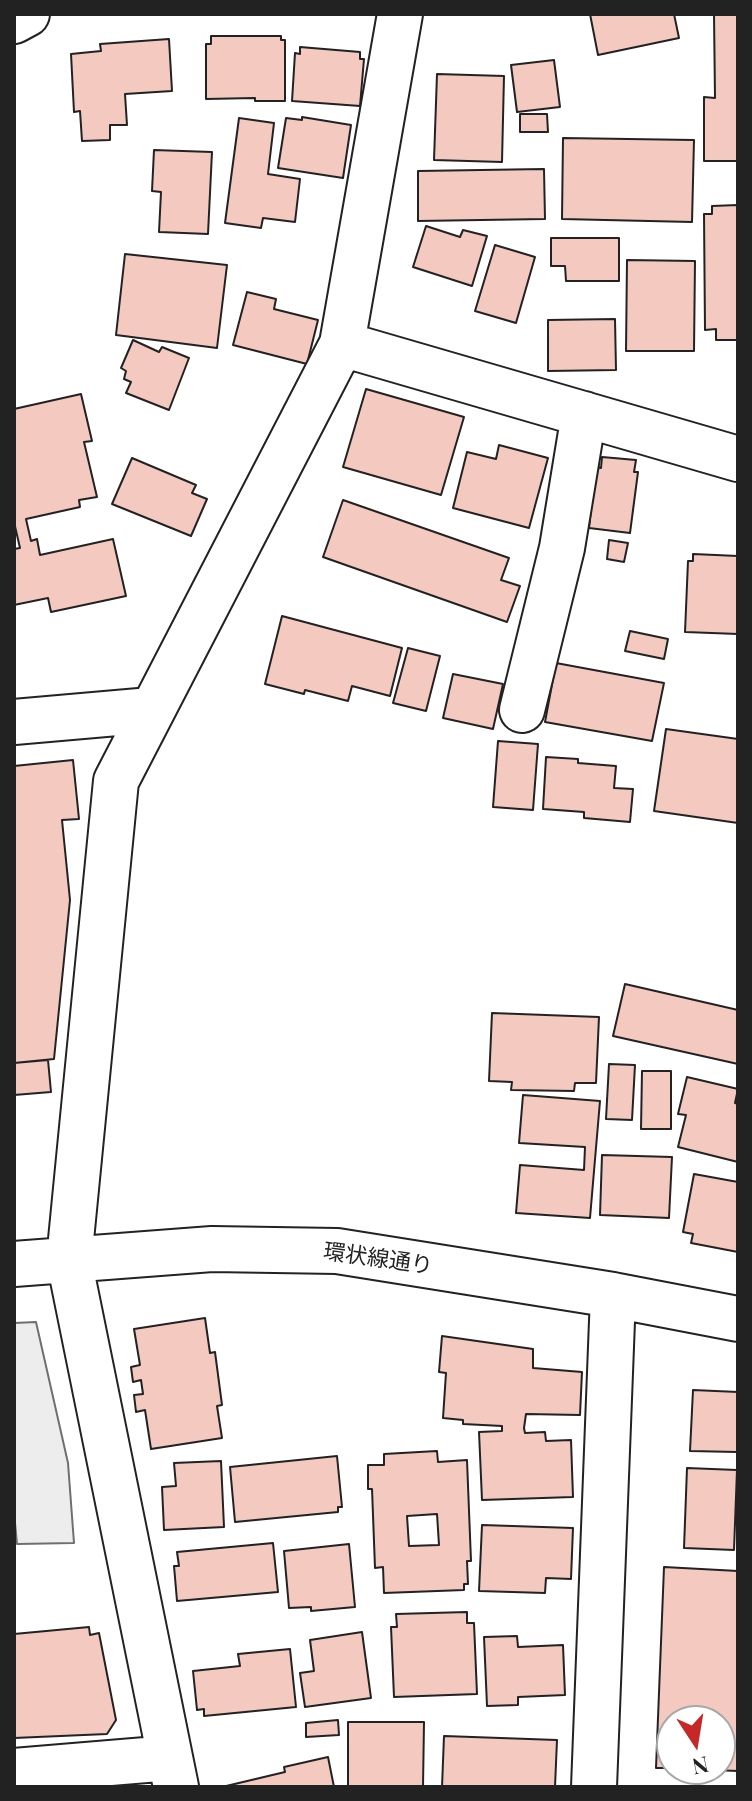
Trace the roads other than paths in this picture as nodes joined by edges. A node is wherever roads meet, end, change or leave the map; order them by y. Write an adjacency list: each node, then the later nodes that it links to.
1 (27, 14): 3 (street)
2 (400, 14): 4 (street)
3 (14, 21)
4 (342, 344): 5 (street); 7 (street)
5 (584, 414): 6 (street); 8 (street)
6 (738, 459)
7 (151, 710): 9 (street); 10 (street)
8 (522, 710)
9 (14, 722)
10 (69, 1260): 11 (street, 環状線通り); 12 (street, 環状線通り); 15 (street)
11 (14, 1264)
12 (613, 1295): 13 (street, 環状線通り); 16 (street)
13 (738, 1319)
14 (14, 1771): 15 (street)
15 (173, 1772)
16 (594, 1787)

